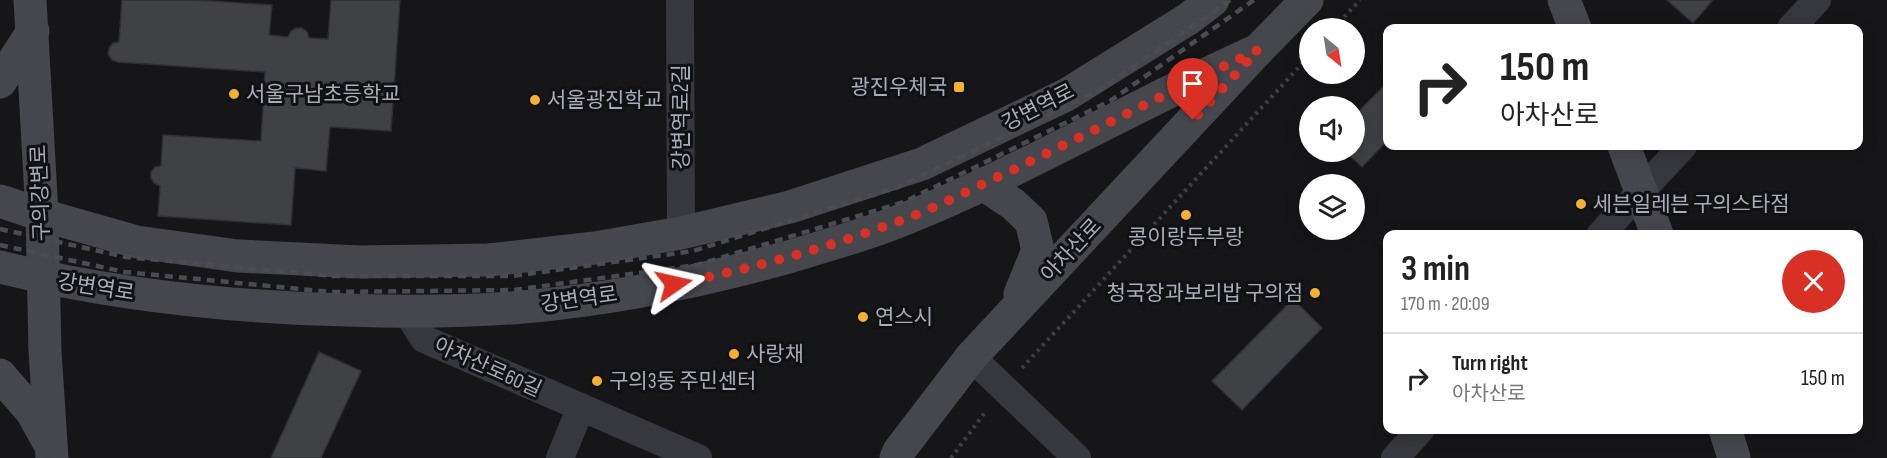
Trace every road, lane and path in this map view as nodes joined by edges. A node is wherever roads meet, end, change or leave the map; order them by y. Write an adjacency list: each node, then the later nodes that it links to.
1 (680, 0): 23 (street, 강변역로2길)
2 (1213, 0): 23 (main road, 강변역로)
3 (1284, 0): 12 (main road, 아차산로)
4 (1307, 0): 12 (main road, 아차산로)
5 (1360, 0): 9 (path)
6 (1564, 0): 10 (main road)
7 (1817, 0): 11 (street)
8 (31, 15): 14 (main road); 20 (main road, 구의강변로)
9 (1343, 18)
10 (1573, 24)
11 (1795, 24)
12 (1258, 50): 17 (main road, 강변역로); 27 (main road, 아차산로)
13 (1299, 67): 30 (path)
14 (0, 82)
15 (1625, 150): 18 (main road)
16 (1679, 150): 18 (street)
17 (983, 184): 26 (main road, 강변역로); 27 (main road)
18 (1642, 190): 21 (street); 22 (main road)
19 (0, 201): 20 (main road, 강변역로)
20 (42, 215): 23 (main road, 강변역로); 25 (main road, 구의강변로)
21 (1605, 230)
22 (1656, 230)
23 (681, 233)
24 (0, 267): 25 (main road, 강변역로)
25 (43, 278): 26 (main road, 강변역로); 34 (main road, 구의강변로)
26 (407, 312): 31 (street, 아차산로60길)
27 (1013, 312): 28 (main road, 아차산로)
28 (971, 357): 30 (street); 37 (main road, 아차산로)
29 (0, 375): 34 (main road)
30 (1003, 388): 38 (path); 39 (street)
31 (581, 407): 35 (street); 36 (street, 아차산로60길)
32 (1417, 434): 40 (street)
33 (1727, 434): 41 (main road)
34 (51, 451)
35 (560, 458)
36 (698, 458)
37 (896, 458)
38 (951, 458)
39 (1077, 458)
40 (1395, 458)
41 (1734, 458)

